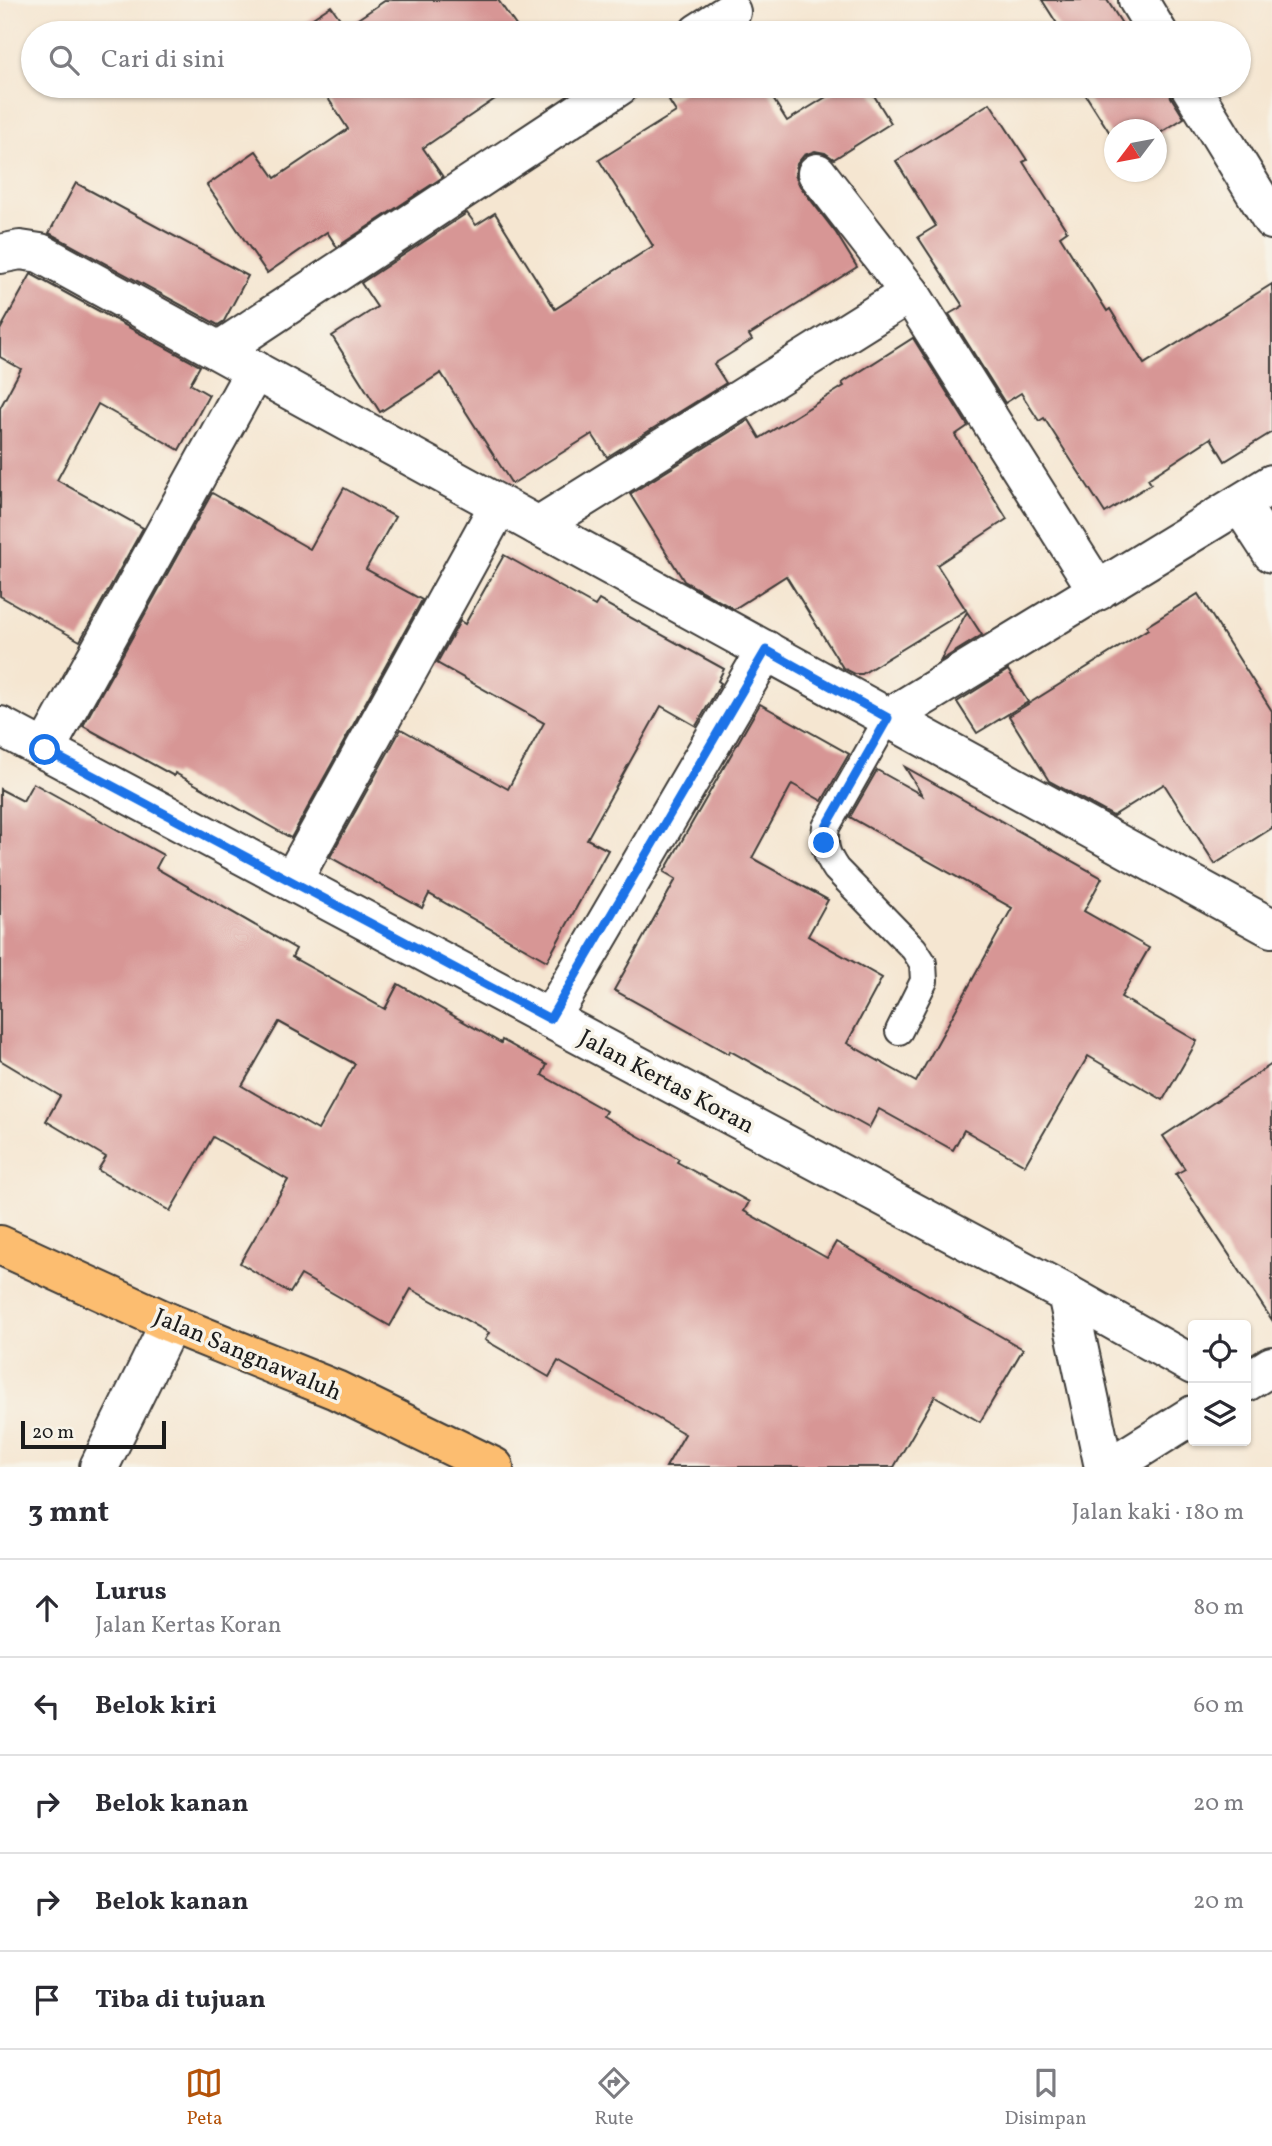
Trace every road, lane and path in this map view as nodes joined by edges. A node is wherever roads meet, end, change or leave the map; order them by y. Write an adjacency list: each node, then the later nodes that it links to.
1 (1138, 0): 4 (street)
2 (730, 12): 3 (street)
3 (716, 21)
4 (1151, 21)
5 (601, 98): 11 (street)
6 (1198, 98): 8 (street)
7 (817, 173): 10 (street)
8 (1272, 220)
9 (0, 254): 11 (street)
10 (910, 293): 15 (street); 17 (street)
11 (220, 350): 12 (street)
12 (255, 370): 14 (street); 21 (street)
13 (1256, 494): 16 (street); 17 (street)
14 (499, 505): 15 (street); 22 (street)
15 (538, 526): 18 (street)
16 (1272, 553)
17 (1098, 591): 19 (street)
18 (766, 650): 19 (street); 24 (street)
19 (888, 718): 23 (street); 25 (lane)
20 (0, 726): 21 (street, Jalan Kertas Koran)
21 (45, 750): 22 (street, Jalan Kertas Koran)
22 (292, 881): 24 (street, Jalan Kertas Koran)
23 (1272, 928)
24 (550, 1019): 27 (street, Jalan Kertas Koran)
25 (899, 1031)
26 (0, 1245): 28 (main road, Jalan Sangnawaluh)
27 (1067, 1294): 29 (street, Jalan Kertas Koran); 35 (street)
28 (170, 1323): 33 (street); 34 (main road, Jalan Sangnawaluh)
29 (1188, 1362)
30 (1272, 1366): 31 (street)
31 (1251, 1379)
32 (1188, 1418): 36 (street)
33 (99, 1467)
34 (494, 1467)
35 (1104, 1467)
36 (1110, 1467)

